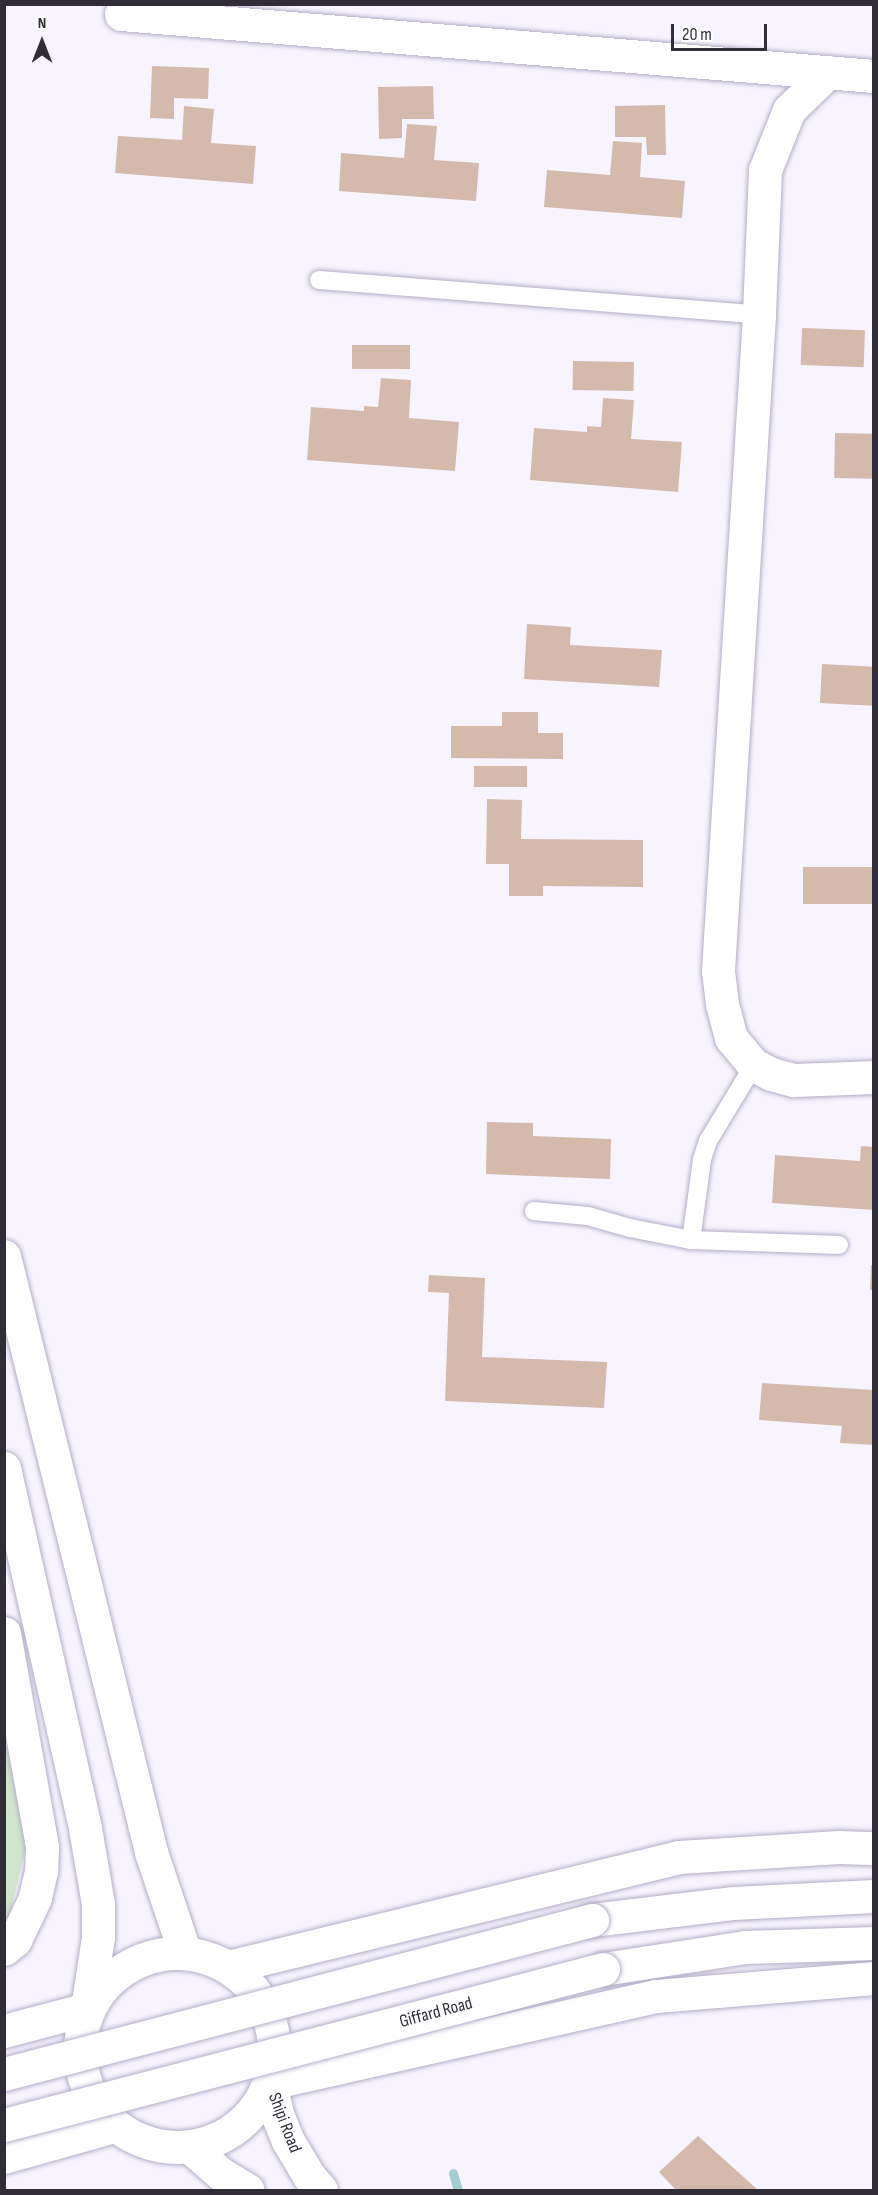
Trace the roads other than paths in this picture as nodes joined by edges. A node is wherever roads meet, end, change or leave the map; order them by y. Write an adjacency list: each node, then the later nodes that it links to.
1 (121, 14): 2 (main road)
2 (828, 72): 3 (main road); 5 (main road)
3 (873, 76)
4 (320, 280): 5 (lane)
5 (759, 315): 6 (main road)
6 (754, 1065): 7 (main road); 9 (lane)
7 (873, 1077)
8 (534, 1211): 9 (lane)
9 (691, 1240): 10 (lane)
10 (838, 1245)
11 (4, 1256): 18 (main road)
12 (5, 1471): 21 (main road)
13 (4, 1634): 17 (main road)
14 (873, 1848): 19 (main road)
15 (873, 1896): 23 (main road, bridge)
16 (873, 1943): 25 (main road, Giffard Road, bridge)
17 (4, 1949)
18 (185, 1953): 19 (main road); 21 (main road)
19 (228, 1967): 24 (main road)
20 (873, 1978): 24 (main road, Giffard Road)
21 (87, 2009): 22 (main road); 26 (main road)
22 (4, 2031)
23 (4, 2074)
24 (270, 2083): 27 (main road); 30 (main road, Shipi Road)
25 (4, 2126)
26 (114, 2126): 27 (main road); 28 (main road)
27 (190, 2147): 29 (main road)
28 (4, 2157)
29 (248, 2190)
30 (321, 2190)

